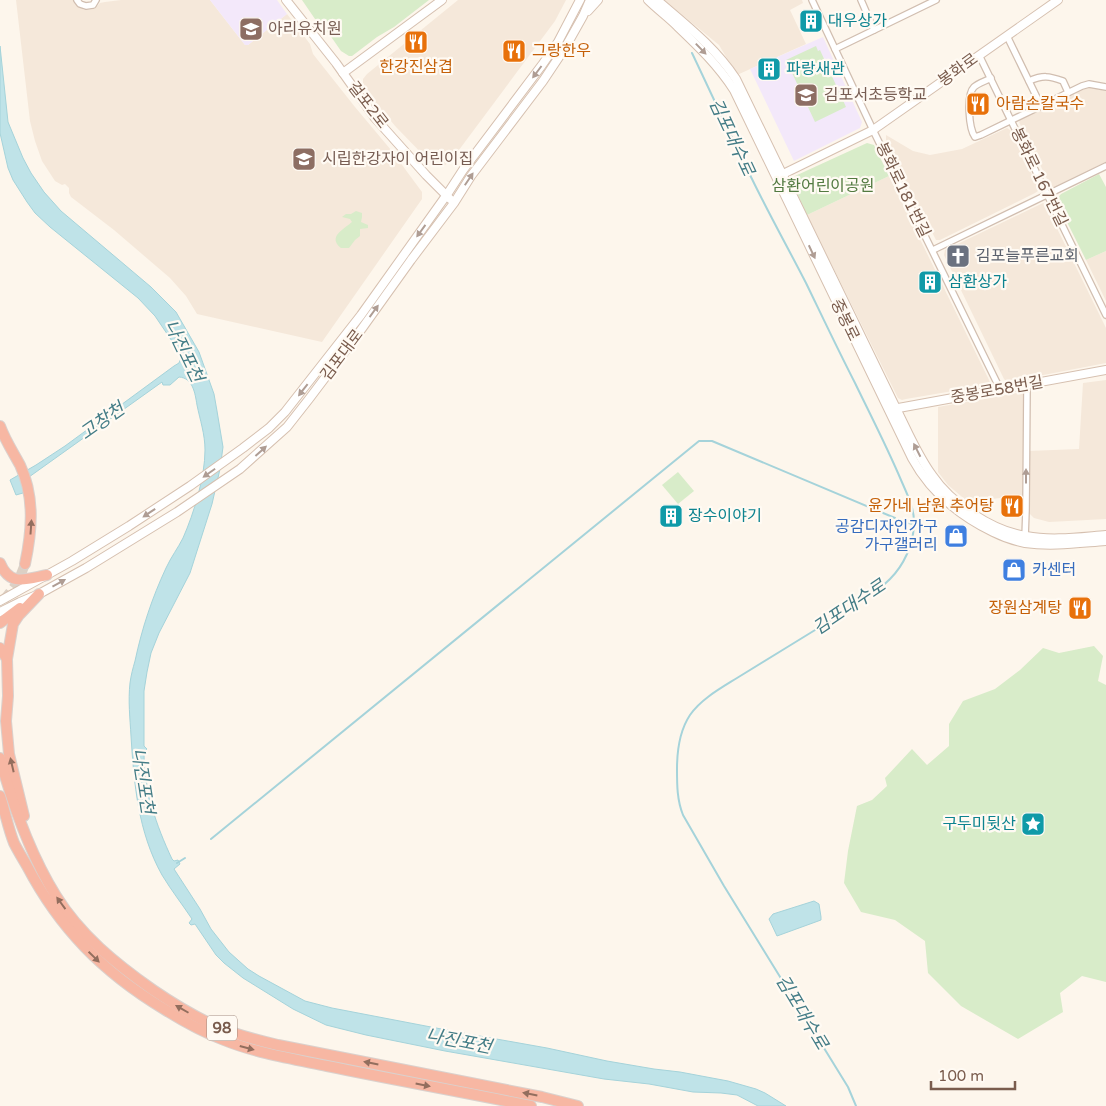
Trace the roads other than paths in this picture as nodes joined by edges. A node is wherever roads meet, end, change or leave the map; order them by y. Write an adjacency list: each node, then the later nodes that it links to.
1 (78, 0): 2 (street)
2 (96, 0)
3 (286, 0): 20 (street, 걸포2로)
4 (291, 0): 20 (street, 걸포2로)
5 (442, 0): 20 (street, 걸포2로)
6 (580, 0): 30 (street, 김포대로, one-way to 30)
7 (590, 0): 15 (street, 김포대로)
8 (598, 0): 15 (street)
9 (812, 0): 18 (street, 봉화로181번길)
10 (869, 0): 14 (street)
11 (936, 0): 16 (street)
12 (1058, 0): 17 (street, 봉화로)
13 (651, 1): 29 (street, 중봉로)
14 (861, 2): 16 (street)
15 (583, 16): 32 (street, 김포대로, one-way to 15)
16 (874, 30): 18 (street)
17 (1006, 36): 19 (street, 봉화로); 22 (street)
18 (835, 49): 27 (street, 봉화로181번길)
19 (979, 55): 21 (street, 봉화로 167번길); 27 (street, 봉화로)
20 (345, 72): 30 (street, 걸포2로)
21 (992, 78): 26 (street, 봉화로 167번길); 26 (street, 봉화로 167번길)
22 (1029, 82): 24 (street); 25 (street)
23 (1106, 87): 24 (street)
24 (1068, 92): 25 (street)
25 (1041, 106): 26 (street)
26 (1011, 120): 31 (street, 봉화로 167번길)
27 (874, 130): 29 (street, 봉화로); 33 (street, 봉화로181번길)
28 (1106, 166): 31 (street, 봉화로181번길)
29 (779, 176): 38 (street, 중봉로)
30 (448, 194): 32 (street, 걸포2로); 45 (street, 김포대로, one-way to 45)
31 (1048, 195): 33 (street, 봉화로181번길); 34 (street, 봉화로 167번길)
32 (455, 201): 46 (street, 김포대로, one-way to 32)
33 (933, 250): 37 (street, 봉화로181번길)
34 (1106, 315)
35 (1106, 370): 36 (street, 중봉로58번길)
36 (1027, 384): 37 (street, 중봉로58번길); 41 (street, one-way to 36)
37 (1000, 389): 38 (street, 중봉로58번길)
38 (892, 409): 41 (street, 중봉로)
39 (0, 426): 44 (highway, one-way to 39)
40 (1106, 535): 41 (street, 중봉로)
41 (1024, 539): 42 (street, 중봉로)
42 (1106, 540)
43 (0, 563): 45 (highway)
44 (25, 564)
45 (47, 575): 47 (street, 김포대로)
46 (39, 594): 48 (street, 김포대로); 49 (highway); 51 (highway)
47 (0, 601)
48 (0, 612)
49 (0, 623)
50 (0, 648): 51 (highway)
51 (7, 658): 56 (highway, one-way to 51)
52 (0, 758): 56 (highway, 98)
53 (0, 796): 55 (highway, 98)
54 (0, 816): 55 (highway)
55 (14, 843): 57 (highway, 98, one-way to 57)
56 (31, 846): 58 (highway, 98, one-way to 56)
57 (531, 1106)
58 (578, 1106)

